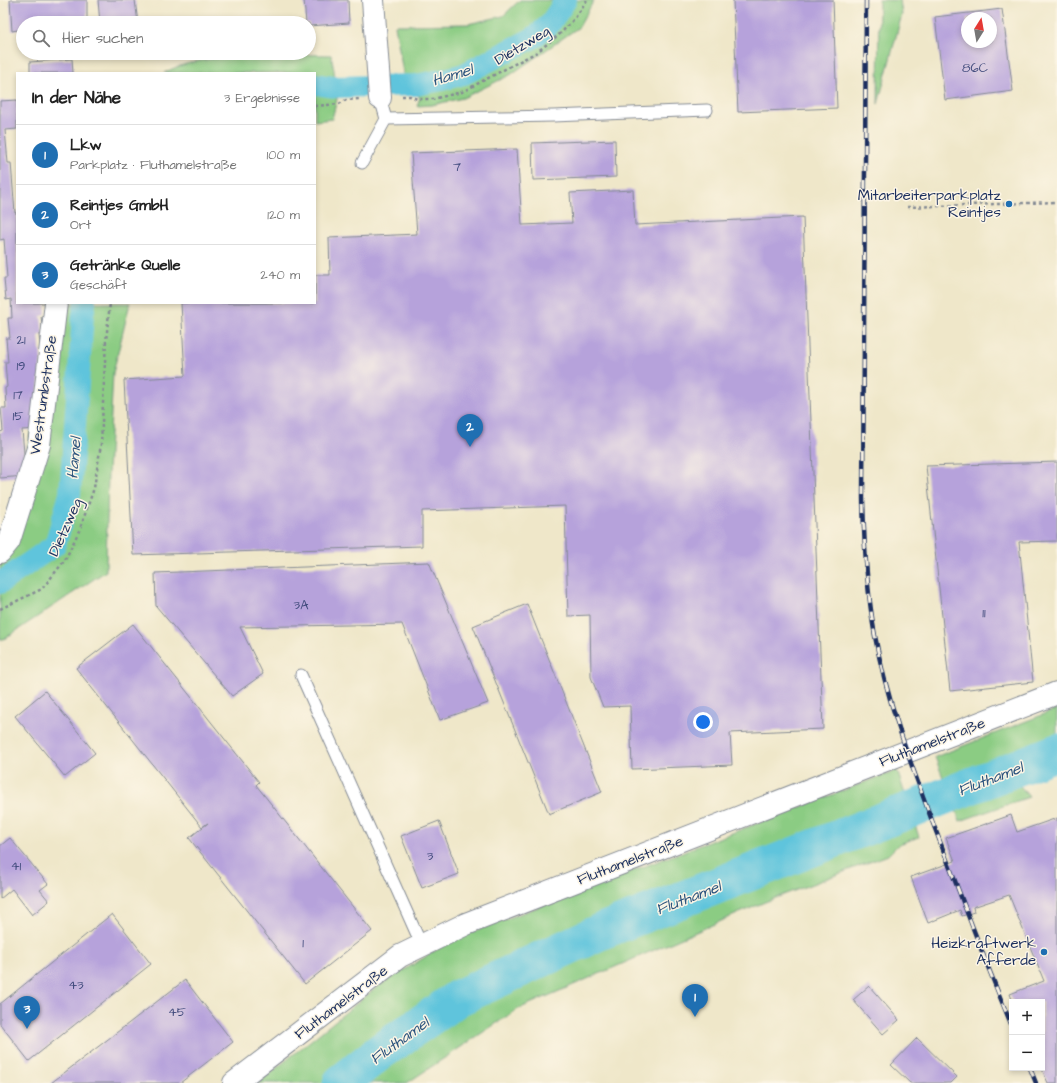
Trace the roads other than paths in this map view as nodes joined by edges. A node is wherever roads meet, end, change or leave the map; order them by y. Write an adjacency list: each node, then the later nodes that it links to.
1 (373, 0): 2 (main road)
2 (380, 98): 4 (lane)
3 (707, 110): 4 (lane)
4 (386, 119): 5 (lane)
5 (362, 163)
6 (56, 304): 7 (main road, Westrumbstraße)
7 (0, 552)
8 (301, 675): 10 (lane)
9 (1057, 693): 10 (main road, Fluthamelstraße)
10 (422, 946): 11 (main road, Fluthamelstraße)
11 (234, 1083)

